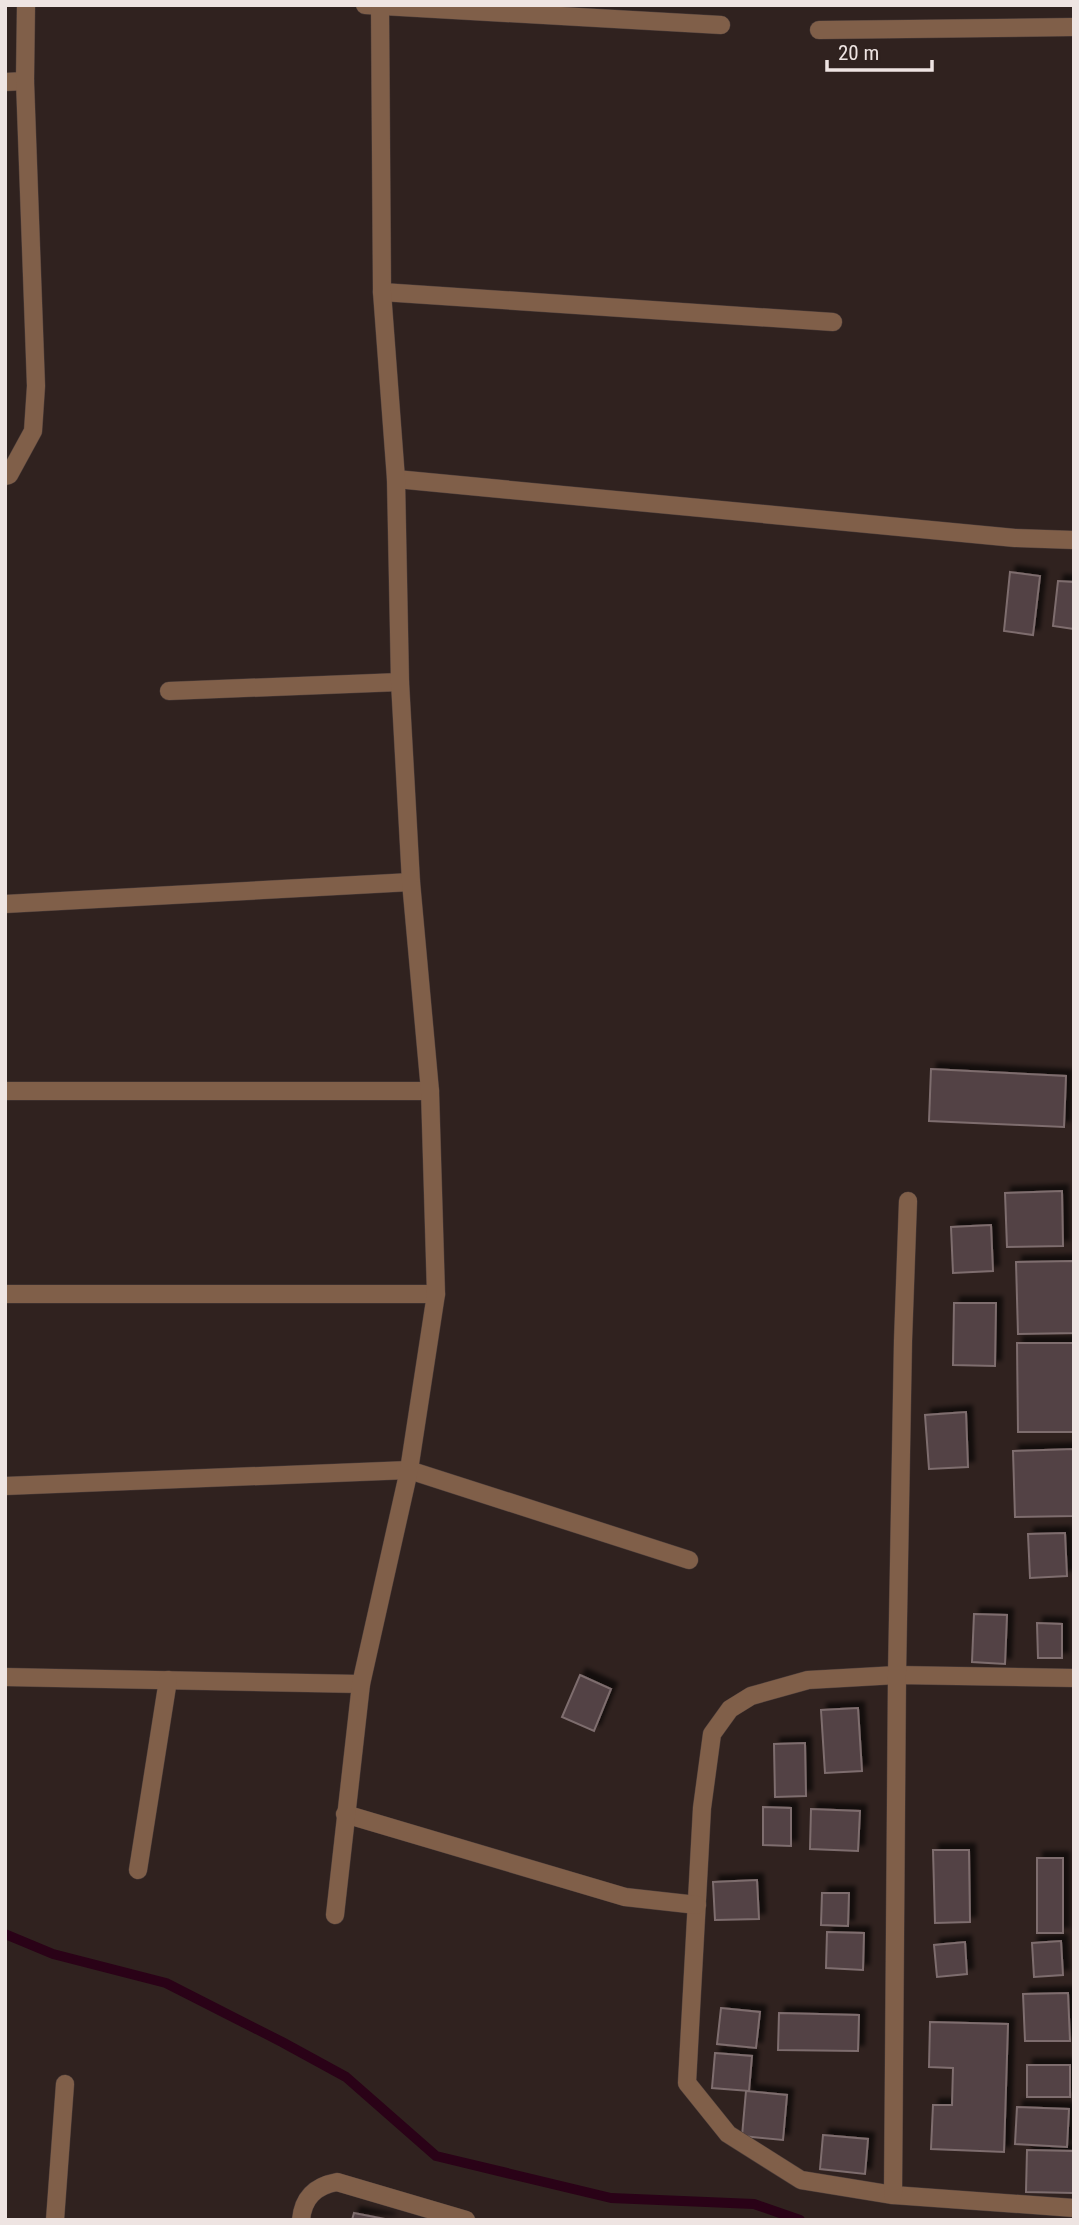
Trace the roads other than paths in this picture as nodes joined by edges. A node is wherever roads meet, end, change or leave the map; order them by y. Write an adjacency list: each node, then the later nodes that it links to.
1 (26, 5): 7 (street)
2 (375, 6): 3 (street); 8 (street)
3 (721, 25)
4 (1074, 27): 5 (street)
5 (819, 30)
6 (5, 82): 7 (street)
7 (25, 82): 10 (street)
8 (382, 292): 9 (street); 11 (street)
9 (833, 322)
10 (5, 476)
11 (396, 479): 12 (street); 13 (street)
12 (1074, 540)
13 (400, 682): 14 (street); 15 (street)
14 (169, 691)
15 (411, 882): 16 (street); 18 (street)
16 (5, 904)
17 (5, 1091): 18 (street)
18 (430, 1091): 21 (street)
19 (908, 1201): 25 (street)
20 (5, 1294): 21 (street)
21 (436, 1294): 22 (street)
22 (409, 1470): 23 (street); 24 (street); 29 (street)
23 (5, 1486)
24 (689, 1560)
25 (897, 1675): 27 (street); 32 (street); 35 (street)
26 (5, 1677): 28 (street)
27 (1074, 1678)
28 (168, 1680): 29 (street); 31 (street)
29 (361, 1684): 30 (street)
30 (345, 1814): 32 (street); 33 (street)
31 (138, 1870)
32 (697, 1905): 35 (street)
33 (335, 1915)
34 (65, 2084): 37 (street)
35 (893, 2195): 36 (street)
36 (1074, 2208)
37 (55, 2220)
38 (301, 2220): 39 (street)
39 (466, 2220)

